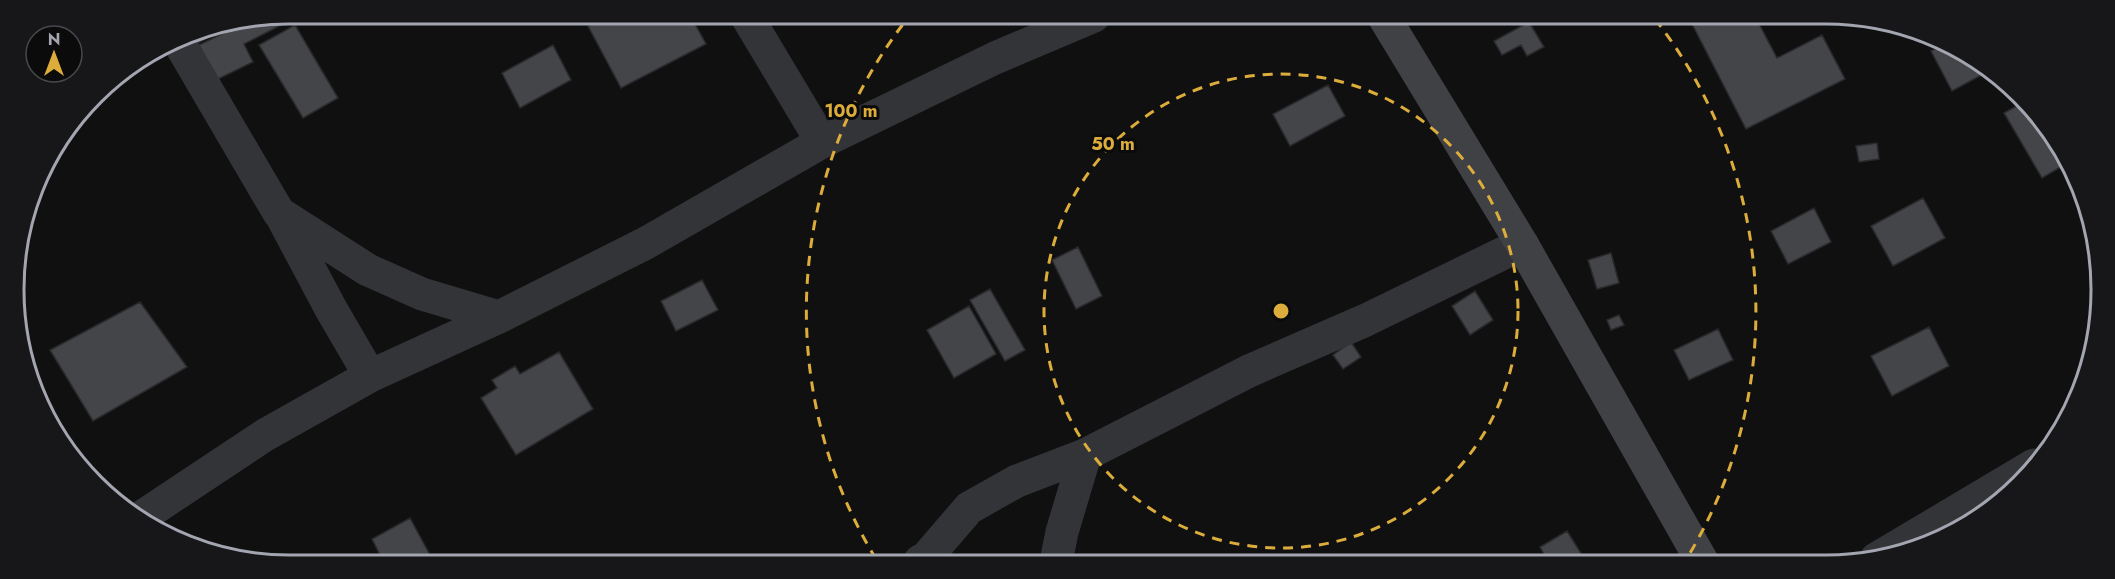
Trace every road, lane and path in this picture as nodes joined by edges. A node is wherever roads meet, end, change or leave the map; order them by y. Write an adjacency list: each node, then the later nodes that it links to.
1 (751, 24): 5 (street)
2 (1075, 24): 5 (street)
3 (1388, 24): 7 (main road)
4 (182, 47): 6 (street)
5 (822, 142): 8 (street)
6 (279, 213): 8 (street); 9 (street)
7 (1522, 244): 10 (street); 16 (main road)
8 (499, 318): 9 (street)
9 (370, 376): 12 (street)
10 (1085, 455): 14 (street); 15 (street)
11 (2012, 478): 13 (street)
12 (147, 513)
13 (1902, 544)
14 (929, 555)
15 (1057, 555)
16 (1698, 555)

